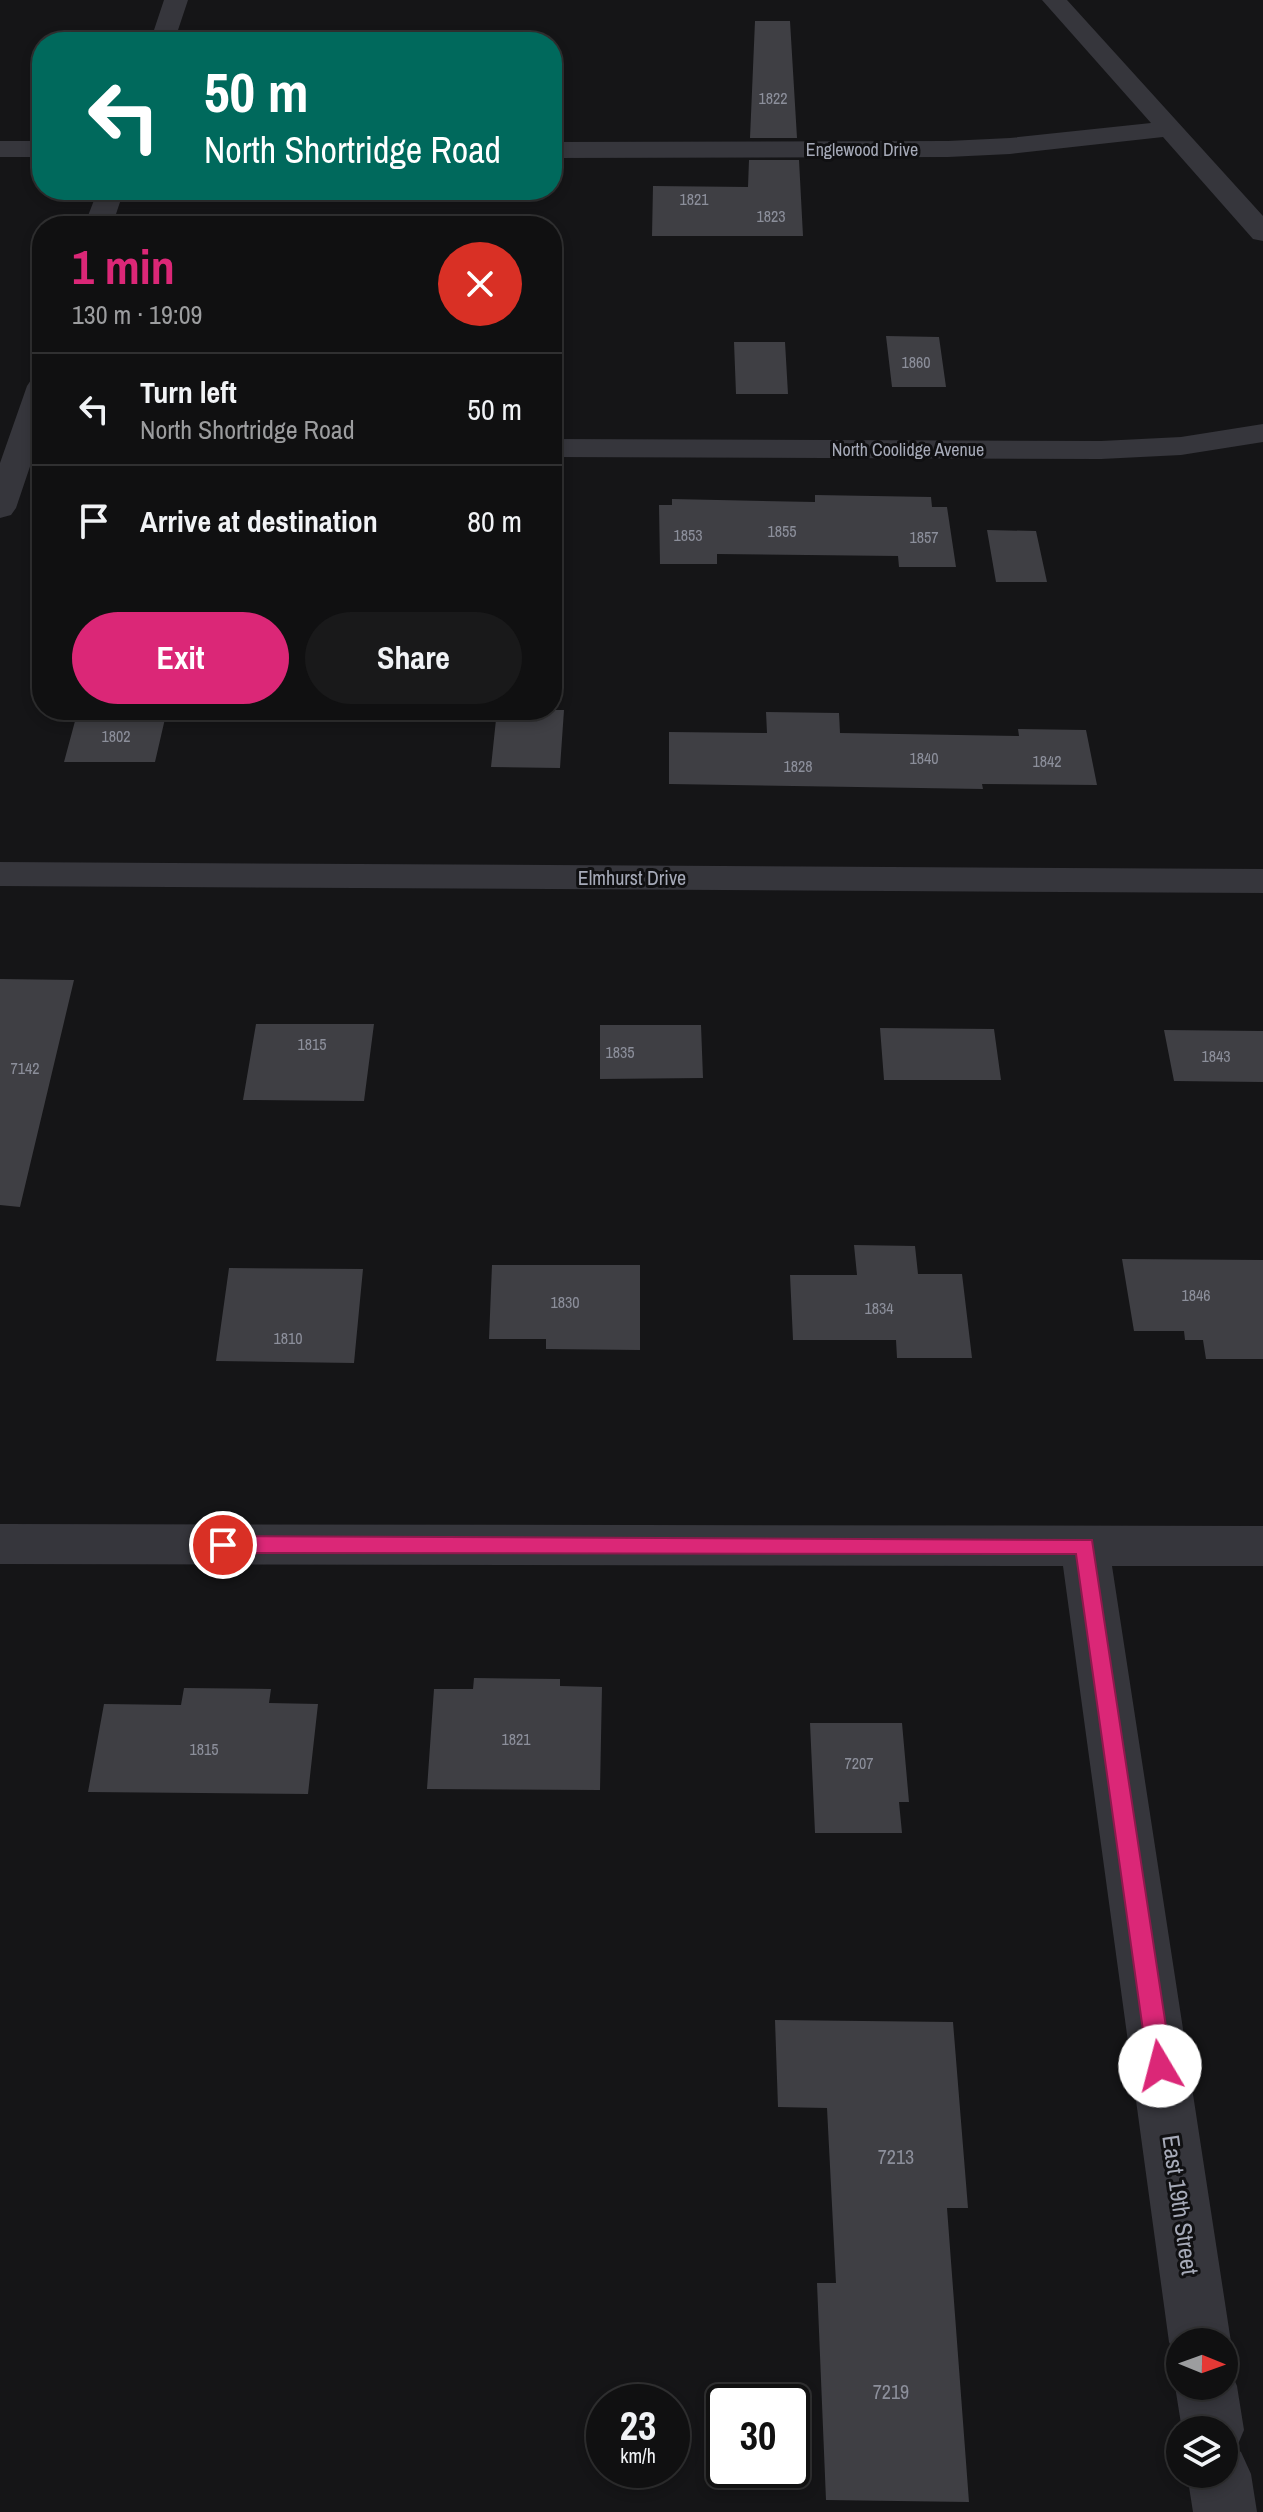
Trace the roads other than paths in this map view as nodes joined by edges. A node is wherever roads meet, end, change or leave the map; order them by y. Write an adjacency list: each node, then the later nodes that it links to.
1 (176, 0): 3 (street)
2 (1054, 0): 4 (street)
3 (165, 32)
4 (1170, 129): 7 (street, Englewood Drive); 8 (street)
5 (0, 149): 6 (street)
6 (32, 149)
7 (562, 150)
8 (1263, 233)
9 (32, 414): 11 (street)
10 (1263, 433): 12 (street, North Coolidge Avenue)
11 (21, 445): 13 (street)
12 (562, 448)
13 (0, 508)
14 (0, 874): 15 (street, Elmhurst Drive)
15 (1263, 881)
16 (0, 1544): 17 (street)
17 (1085, 1546): 18 (street); 19 (street, East 19th Street)
18 (1263, 1546)
19 (1198, 2328)
20 (1221, 2488): 21 (street)
21 (1225, 2512)

